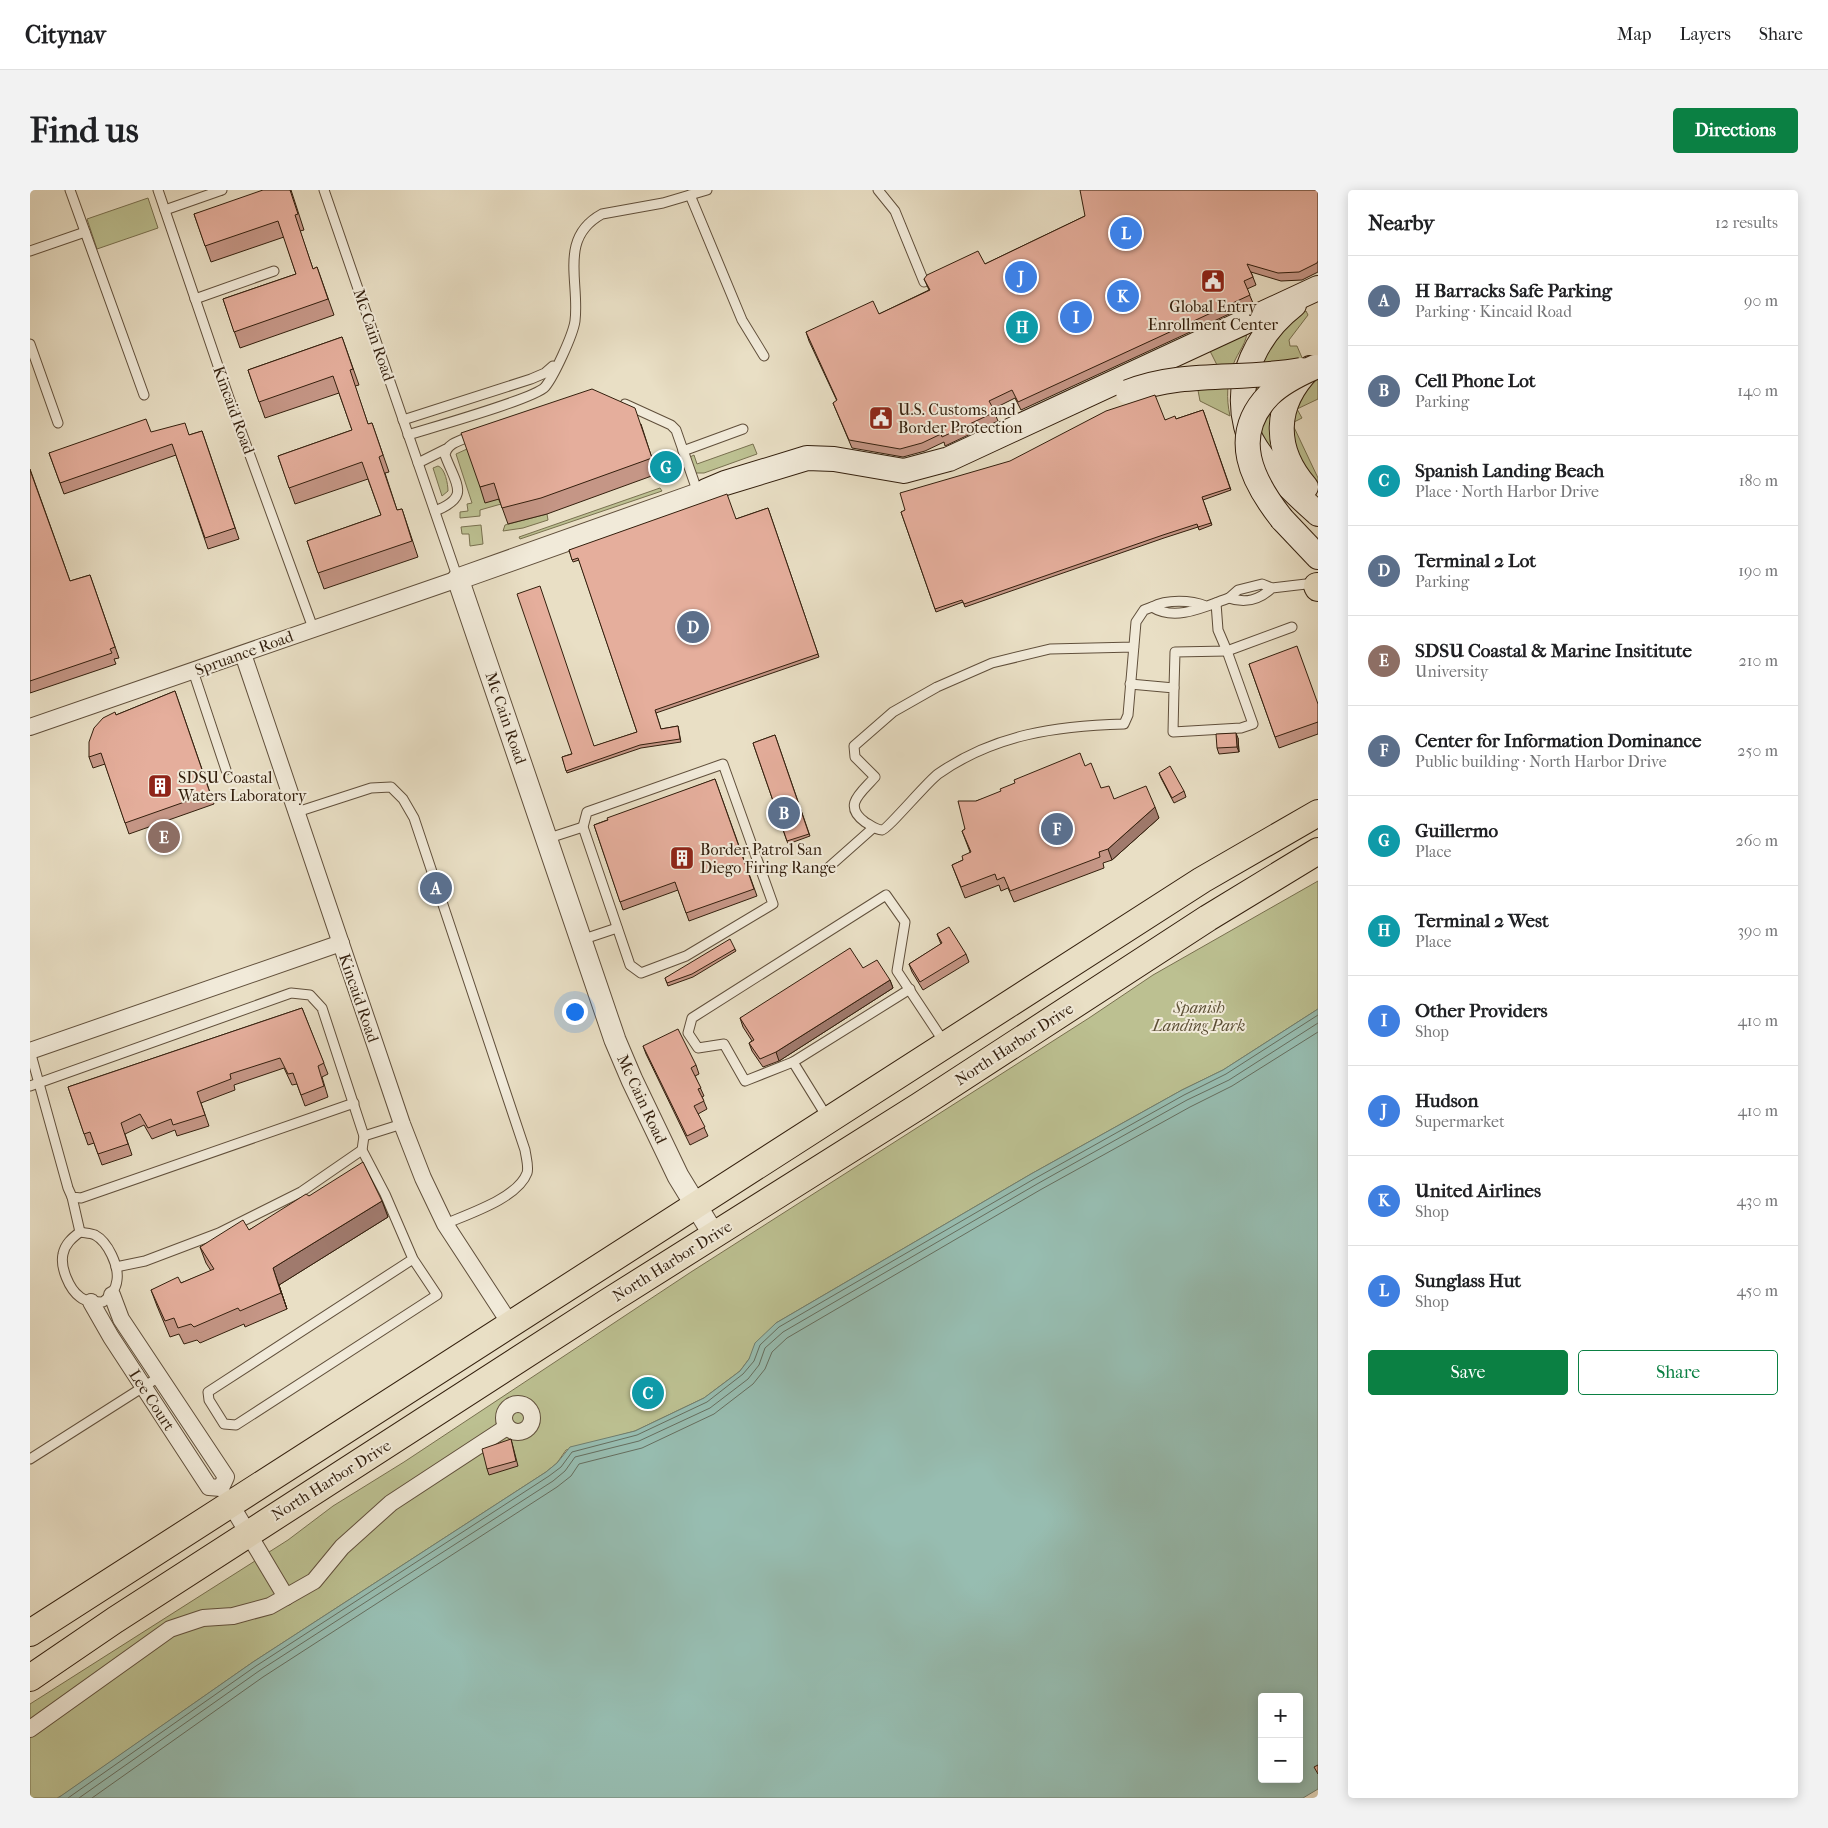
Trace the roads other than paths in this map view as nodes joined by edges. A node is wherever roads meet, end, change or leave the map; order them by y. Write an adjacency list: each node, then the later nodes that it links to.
1 (70, 190): 9 (lane)
2 (158, 190): 8 (lane, Kincaid Road)
3 (222, 190): 8 (lane)
4 (324, 190): 21 (lane, Mc Cain Road)
5 (707, 190): 7 (lane)
6 (878, 190): 12 (lane)
7 (690, 195): 16 (lane); 17 (lane)
8 (165, 210): 14 (lane, Kincaid Road)
9 (85, 232): 10 (lane); 19 (lane)
10 (30, 251)
11 (274, 271): 14 (lane)
12 (924, 282)
13 (1318, 288): 29 (main road); 30 (main road)
14 (195, 298): 39 (lane, Kincaid Road)
15 (30, 344): 22 (lane)
16 (764, 356)
17 (557, 362): 21 (lane); 25 (lane)
18 (1317, 364): 29 (main road, bridge); 30 (main road); 32 (main road, bridge)
19 (144, 396)
20 (612, 398): 27 (lane)
21 (403, 420): 25 (lane, Mc Cain Road)
22 (58, 423)
23 (743, 428): 27 (lane)
24 (487, 430): 26 (lane)
25 (408, 435): 28 (lane, Mc Cain Road)
26 (446, 449): 28 (lane); 31 (lane)
27 (683, 450): 29 (lane)
28 (418, 463): 31 (lane, Mc Cain Road)
29 (702, 492): 33 (street)
30 (1315, 505)
31 (435, 511): 33 (lane, Mc Cain Road)
32 (1318, 557)
33 (458, 579): 39 (street, Spruance Road); 52 (street, Mc Cain Road)
34 (1318, 587): 35 (lane)
35 (1272, 588): 36 (lane); 36 (lane)
36 (1230, 598): 37 (lane)
37 (1216, 603): 40 (lane); 41 (lane)
38 (1292, 627): 41 (lane)
39 (313, 628): 42 (street, Spruance Road)
40 (1134, 647): 44 (lane); 51 (lane)
41 (1228, 651): 45 (lane); 45 (lane)
42 (243, 654): 43 (street, Spruance Road); 48 (street, Kincaid Road)
43 (192, 671): 46 (street, Spruance Road); 47 (lane)
44 (1130, 684): 45 (lane); 51 (lane)
45 (1174, 688)
46 (30, 727)
47 (226, 770)
48 (297, 812): 57 (street, Kincaid Road); 71 (lane)
49 (1318, 813): 59 (main road, North Harbor Drive)
50 (584, 827): 52 (lane); 55 (lane); 55 (lane)
51 (874, 828): 54 (lane)
52 (546, 839): 56 (street, Mc Cain Road)
53 (1318, 851): 73 (main road, North Harbor Drive)
54 (829, 867)
55 (617, 928): 56 (lane)
56 (581, 940): 70 (street, Mc Cain Road)
57 (341, 943): 60 (street); 66 (street, Kincaid Road)
58 (910, 989): 59 (lane); 61 (lane); 61 (lane)
59 (945, 1044): 65 (main road, North Harbor Drive)
60 (30, 1051): 62 (lane)
61 (793, 1062): 65 (lane)
62 (40, 1082): 63 (lane); 64 (lane); 69 (lane)
63 (30, 1086)
64 (354, 1103): 67 (lane); 69 (lane)
65 (829, 1119): 70 (main road, North Harbor Drive)
66 (402, 1124): 67 (lane); 71 (street, Kincaid Road)
67 (364, 1136): 68 (lane)
68 (362, 1150): 74 (lane); 75 (lane)
69 (72, 1197): 72 (lane)
70 (695, 1204): 73 (street, Mc Cain Road); 78 (main road, North Harbor Drive)
71 (445, 1224): 78 (street, Kincaid Road)
72 (80, 1232): 75 (lane); 77 (lane)
73 (714, 1235): 84 (main road, North Harbor Drive)
74 (413, 1259): 74 (lane)
75 (116, 1267): 76 (lane)
76 (112, 1295): 77 (lane); 79 (street, Lee Court)
77 (91, 1302): 80 (street, Lee Court)
78 (510, 1325): 83 (main road, North Harbor Drive)
79 (159, 1377): 80 (lane); 83 (street, Lee Court)
80 (144, 1388): 82 (lane); 83 (street, Lee Court)
81 (507, 1427): 85 (street)
82 (30, 1460)
83 (225, 1496): 84 (street, Lee Court); 86 (main road, North Harbor Drive)
84 (248, 1534): 85 (street, Lee Court); 87 (main road, North Harbor Drive)
85 (286, 1597): 88 (street)
86 (30, 1634)
87 (30, 1678)
88 (30, 1729)

